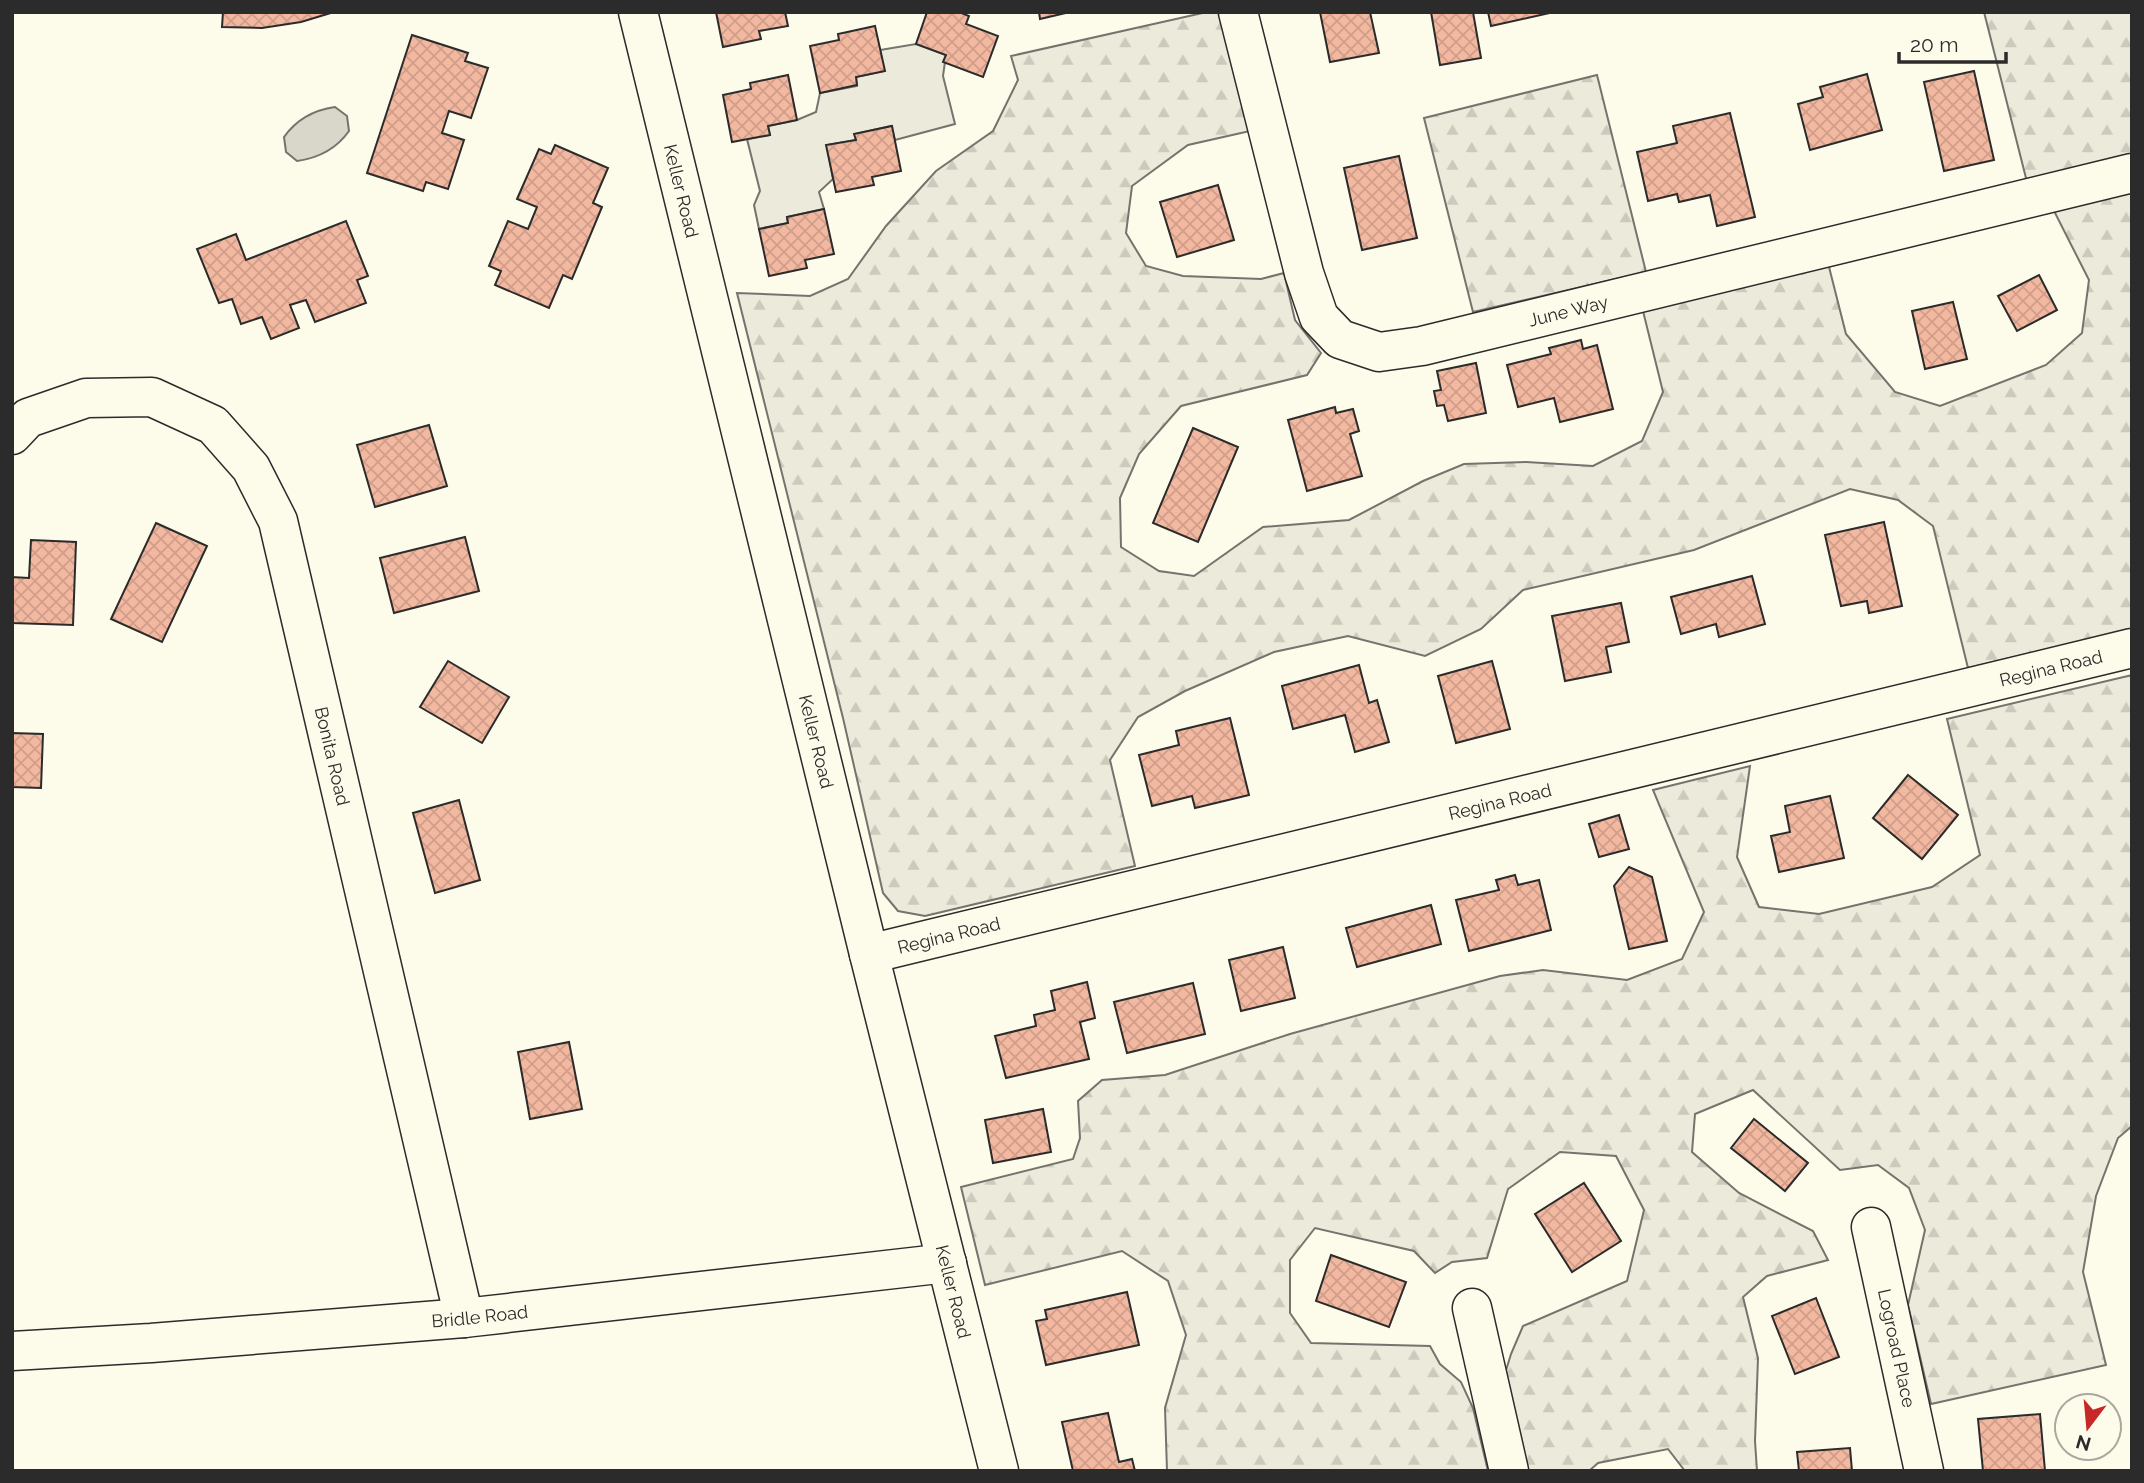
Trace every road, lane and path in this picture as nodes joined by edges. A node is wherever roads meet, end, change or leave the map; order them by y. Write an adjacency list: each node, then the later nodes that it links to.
1 (638, 12): 6 (street, Keller Road)
2 (1238, 12): 3 (street, June Way)
3 (2132, 173)
4 (12, 435): 10 (street, Bonita Road)
5 (2132, 648): 6 (street, Regina Road)
6 (869, 954): 8 (street, Keller Road)
7 (1871, 1227): 14 (street, Logroad Place)
8 (947, 1262): 10 (street, Bridle Road); 12 (street, Keller Road)
9 (1472, 1308): 13 (street)
10 (464, 1318): 11 (street, Bridle Road)
11 (12, 1351)
12 (999, 1471)
13 (1509, 1471)
14 (1924, 1471)

